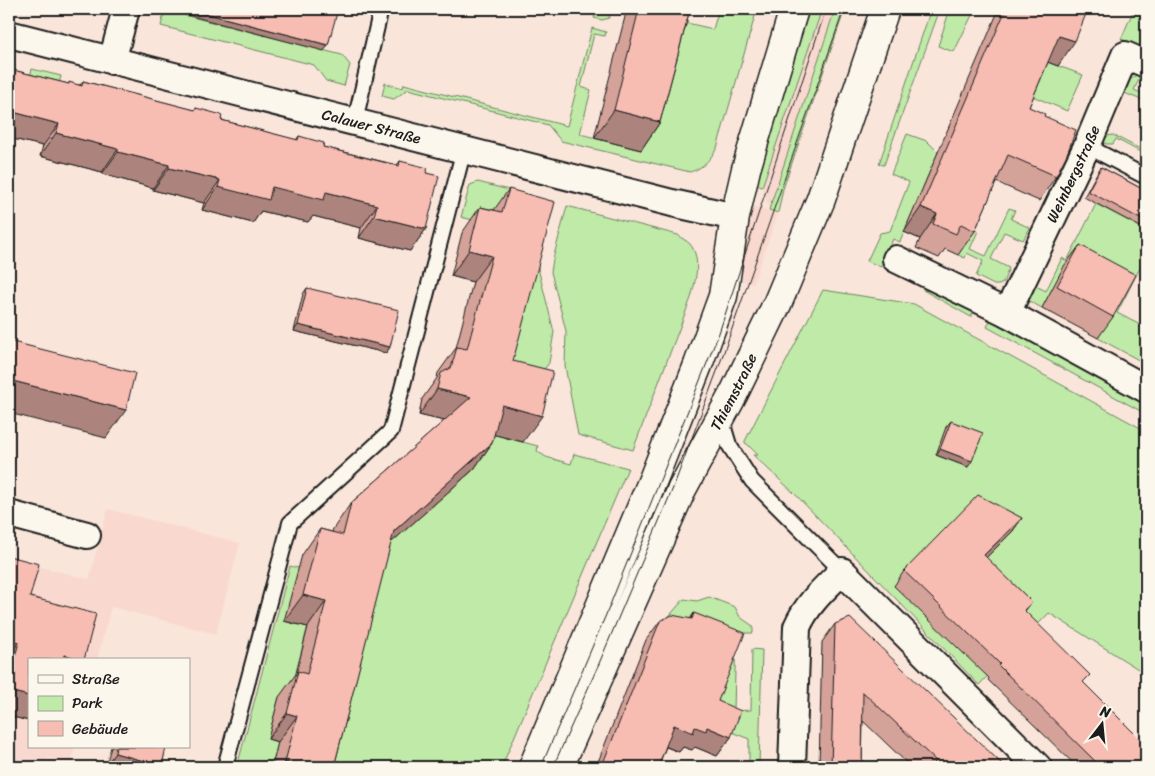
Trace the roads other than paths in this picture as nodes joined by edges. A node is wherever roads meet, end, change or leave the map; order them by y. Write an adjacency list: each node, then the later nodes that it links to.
1 (126, 9): 6 (street)
2 (381, 9): 8 (lane)
3 (794, 9): 12 (main road)
4 (885, 9): 16 (main road, Thiemstraße)
5 (9, 34): 6 (street, Calauer Straße)
6 (112, 61): 8 (street, Calauer Straße)
7 (1146, 64): 9 (street, Weinbergstraße)
8 (355, 121): 10 (street, Calauer Straße)
9 (1087, 146): 11 (lane); 14 (street, Weinbergstraße)
10 (464, 149): 12 (street, Calauer Straße); 20 (lane)
11 (1146, 177)
12 (734, 218): 21 (main road)
13 (896, 258): 14 (street)
14 (1007, 313): 15 (street)
15 (1146, 389)
16 (721, 418): 19 (lane); 22 (main road, Thiemstraße)
17 (9, 514): 18 (street)
18 (87, 535)
19 (842, 571): 23 (street); 24 (street)
20 (225, 767)
21 (533, 767)
22 (560, 767)
23 (792, 767)
24 (1038, 767)

